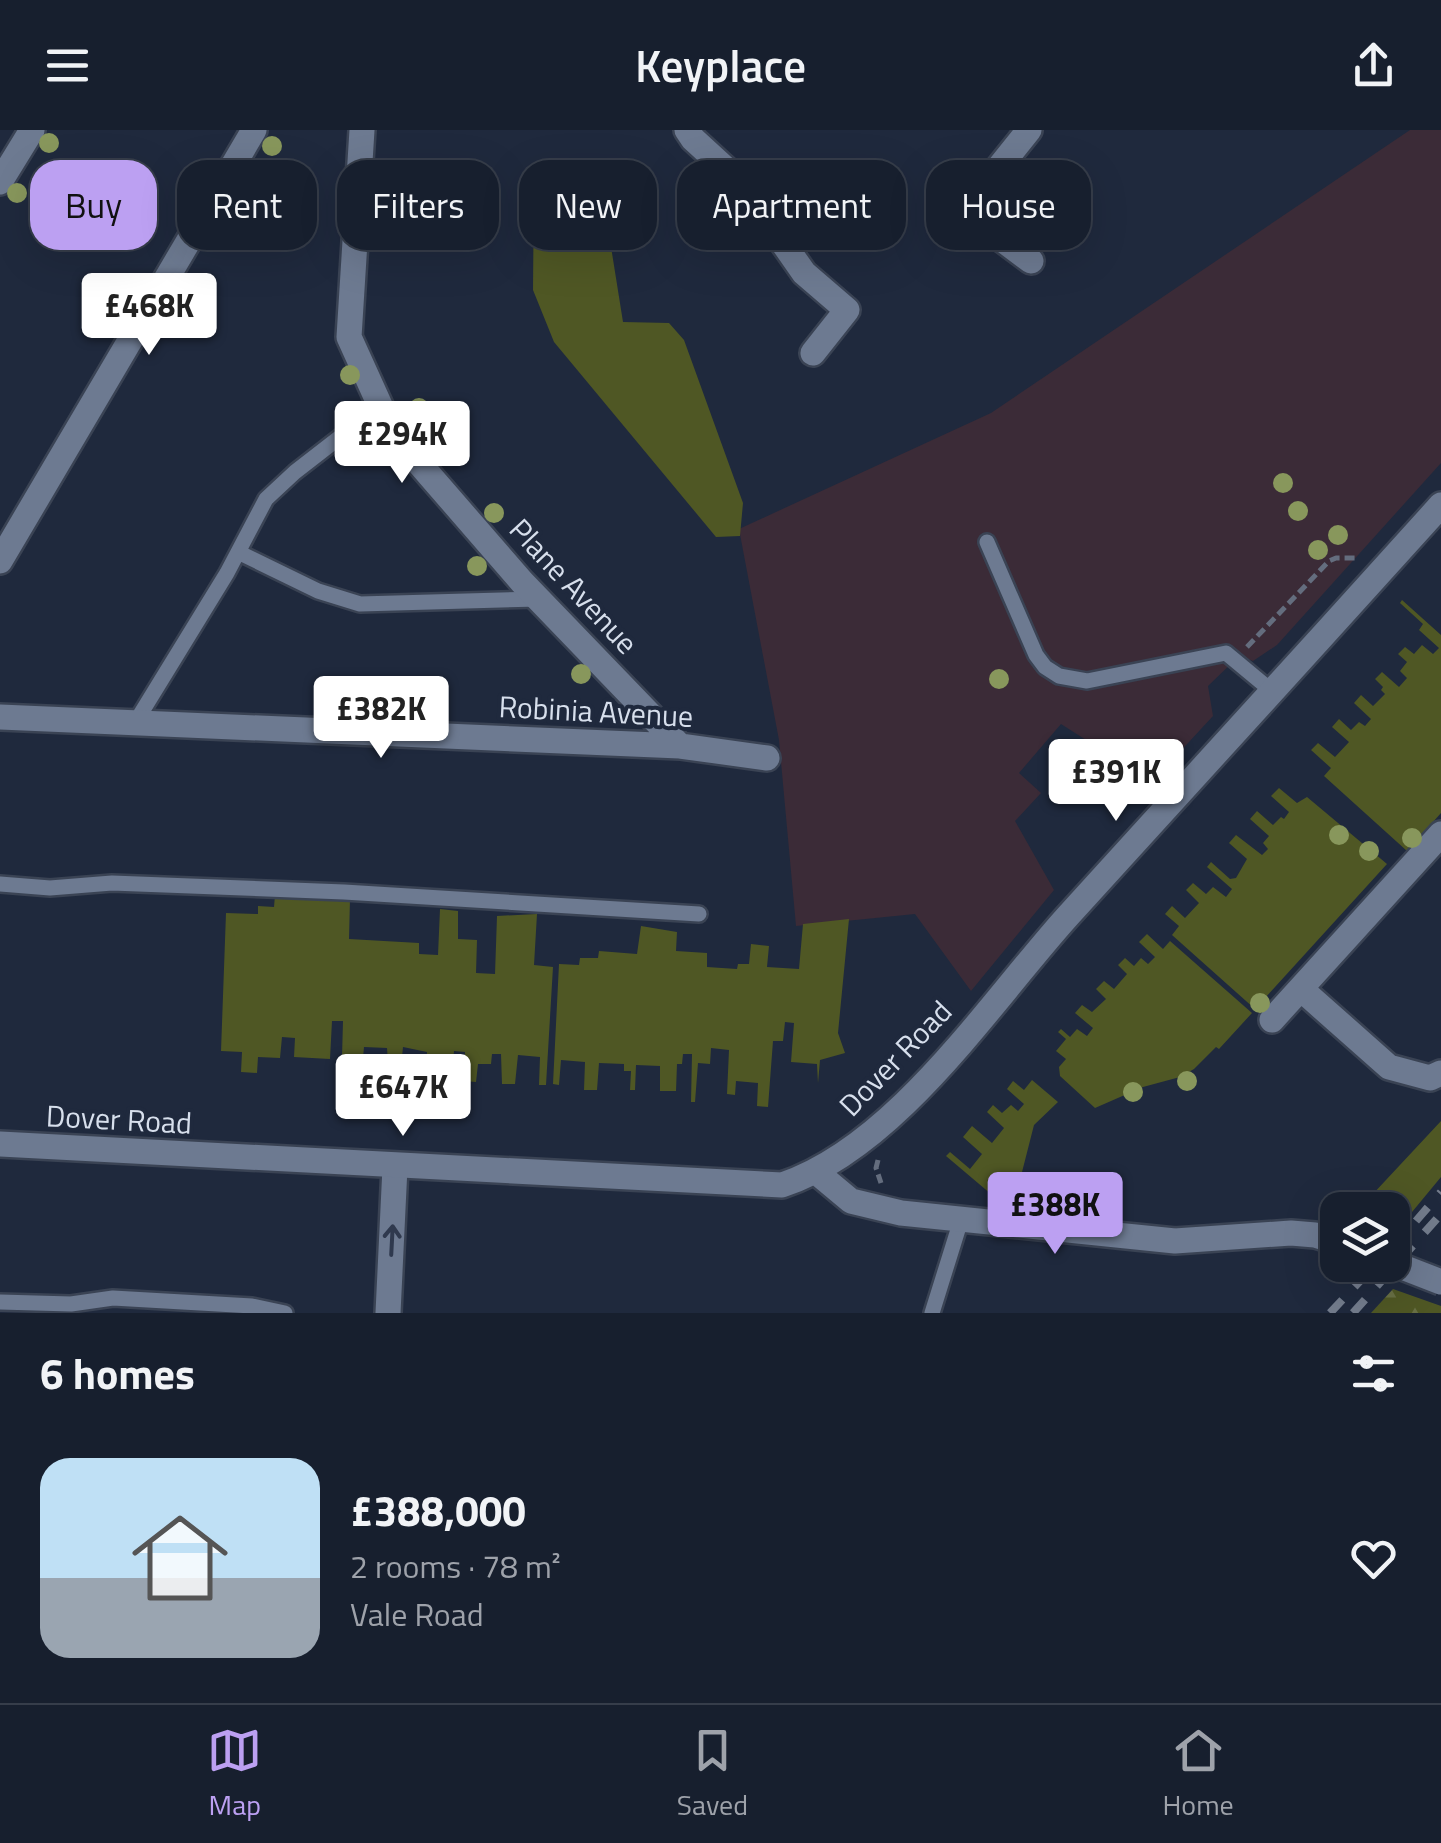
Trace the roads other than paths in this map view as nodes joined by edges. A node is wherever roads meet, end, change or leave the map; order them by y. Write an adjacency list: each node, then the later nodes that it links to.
1 (32, 130): 6 (street)
2 (254, 130): 13 (street)
3 (362, 130): 9 (street, Plane Avenue)
4 (687, 130): 8 (street)
5 (1029, 130): 7 (street)
6 (0, 182)
7 (1031, 261)
8 (813, 353)
9 (380, 406): 12 (lane); 14 (street, Plane Avenue)
10 (1441, 505): 15 (street, Dover Road)
11 (987, 542): 15 (lane)
12 (238, 552): 14 (lane); 17 (lane)
13 (0, 560)
14 (538, 599): 18 (street, Plane Avenue)
15 (1273, 692): 28 (street, Dover Road)
16 (0, 717): 17 (street, Robinia Avenue)
17 (135, 723): 18 (street, Robinia Avenue)
18 (680, 746): 19 (street, Robinia Avenue)
19 (767, 758)
20 (1441, 834): 23 (street)
21 (0, 884): 22 (lane)
22 (699, 914)
23 (1301, 989): 24 (street); 25 (street)
24 (1272, 1020)
25 (1441, 1073)
26 (0, 1144): 27 (street, Dover Road)
27 (395, 1166): 28 (street, Dover Road); 35 (street, one-way to 27)
28 (815, 1171): 29 (street)
29 (961, 1220): 30 (street); 36 (lane)
30 (1320, 1237)
31 (1410, 1270): 32 (street, bridge)
32 (1441, 1282)
33 (0, 1302): 34 (lane)
34 (285, 1313)
35 (388, 1313)
36 (932, 1313)

